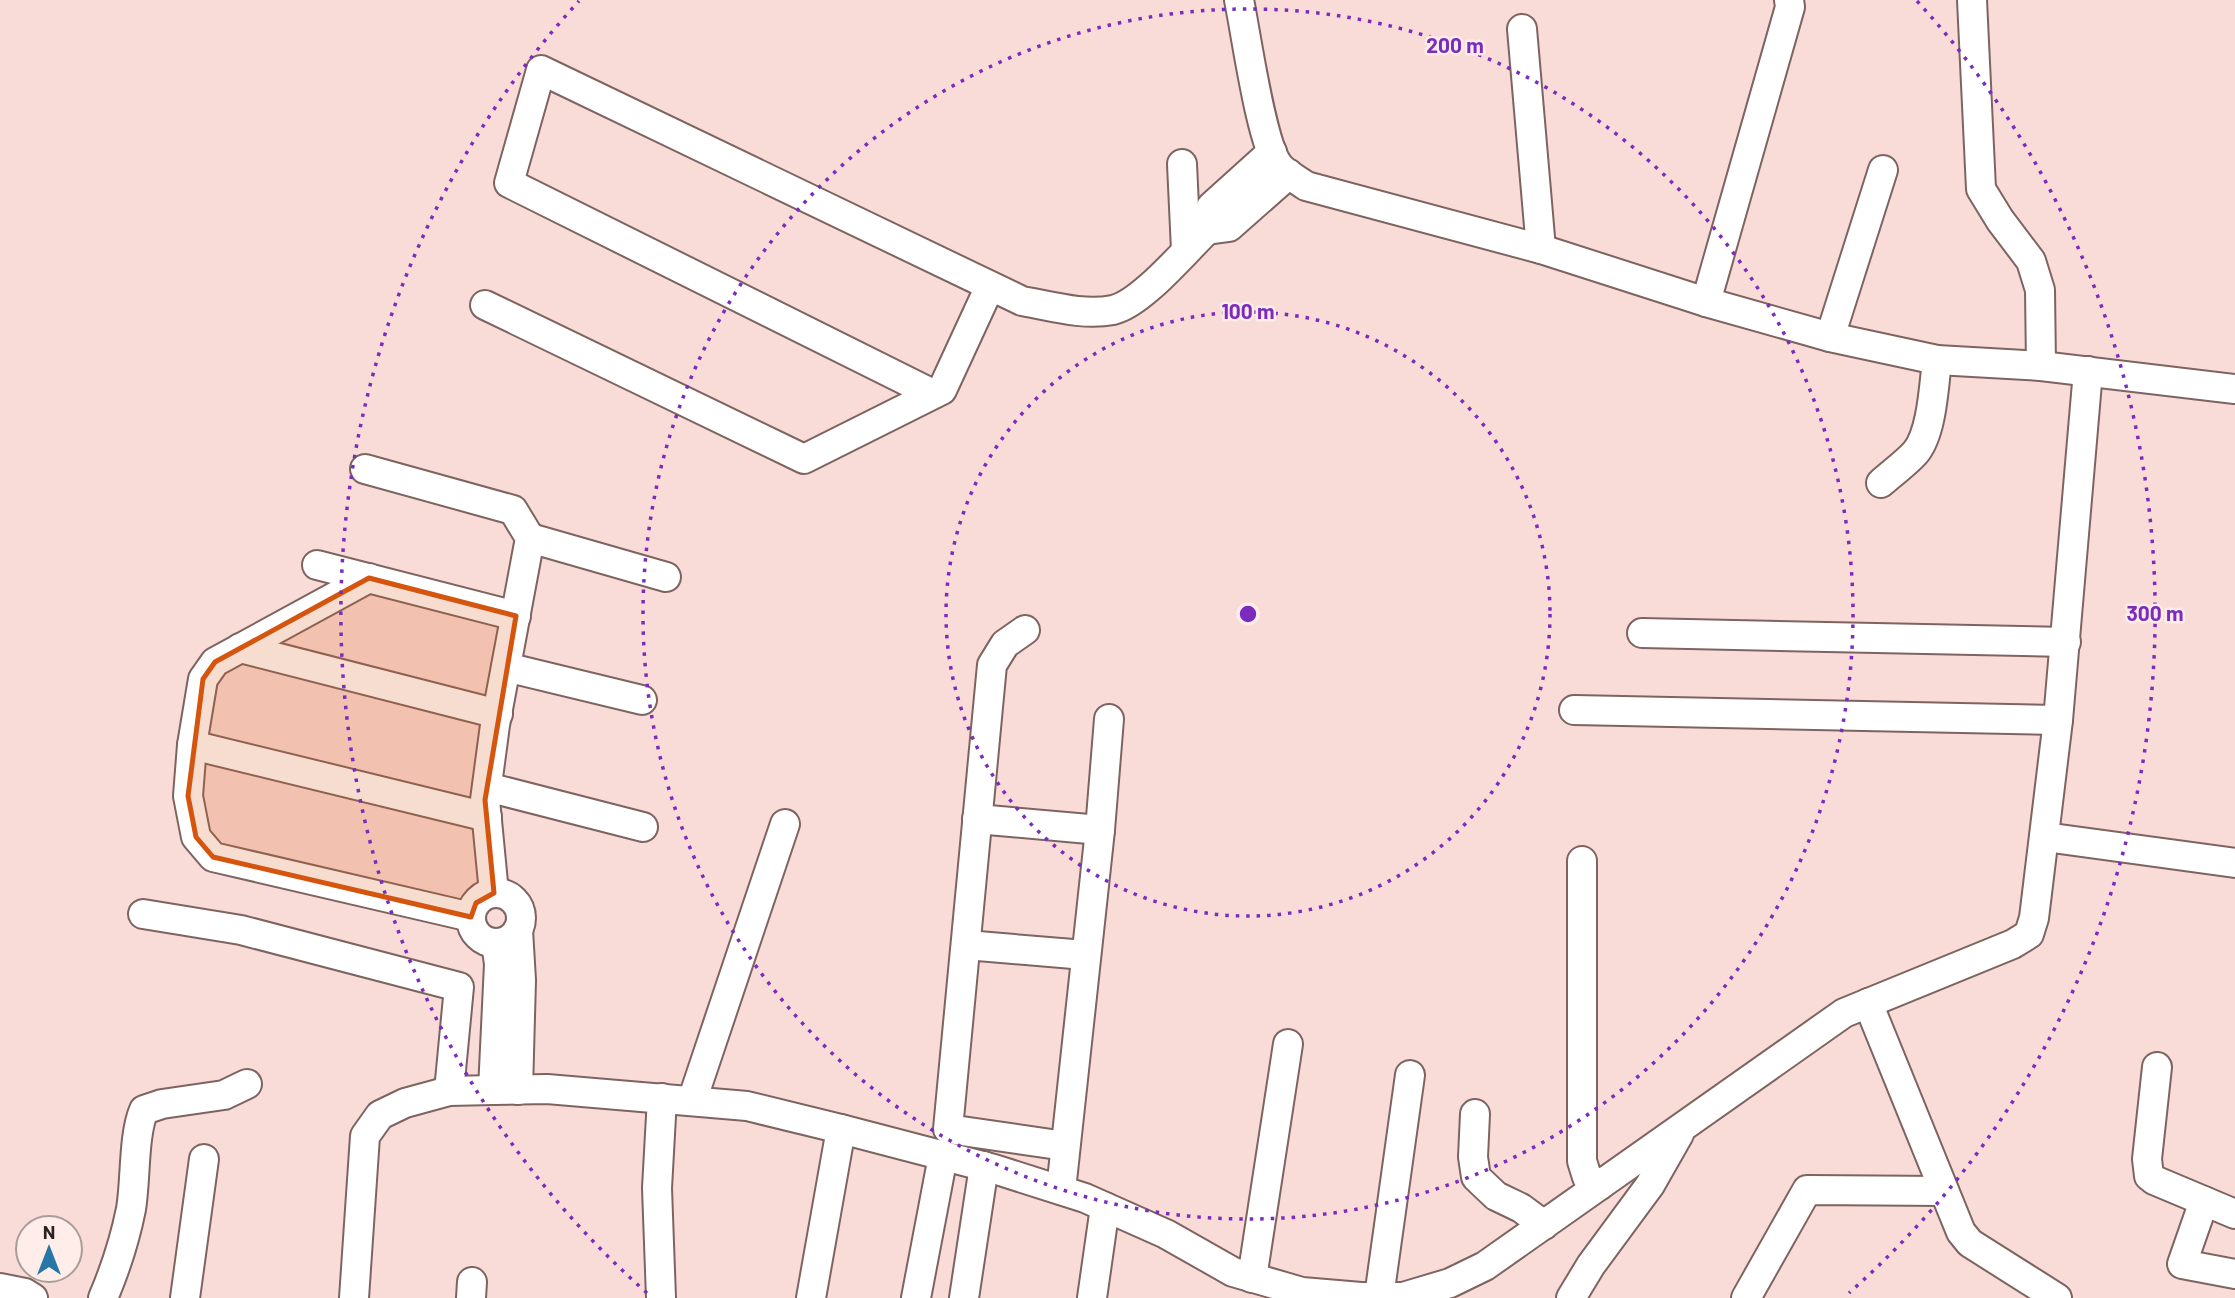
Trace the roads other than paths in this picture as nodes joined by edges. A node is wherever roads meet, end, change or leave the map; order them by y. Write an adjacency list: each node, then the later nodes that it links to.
1 (1240, 0): 5 (street)
2 (1789, 0): 13 (street)
3 (1972, 0): 17 (street)
4 (1521, 29): 10 (street)
5 (1272, 152): 8 (street); 9 (street)
6 (1182, 164): 11 (street)
7 (1883, 170): 15 (street)
8 (1290, 174): 9 (street); 10 (street)
9 (1207, 230): 11 (street)
10 (1541, 249): 13 (street)
11 (1186, 250): 12 (street)
12 (990, 286): 20 (street); 20 (street)
13 (1706, 302): 15 (street)
14 (485, 305): 20 (street)
15 (1830, 337): 16 (street)
16 (1937, 360): 17 (street); 22 (street)
17 (2041, 366): 18 (street)
18 (2088, 371): 19 (street); 30 (street)
19 (2235, 389)
20 (933, 394)
21 (365, 468): 23 (street)
22 (1881, 483)
23 (530, 538): 25 (street); 27 (street)
24 (317, 565): 26 (street)
25 (666, 577)
26 (369, 578): 27 (street); 31 (street)
27 (516, 616): 32 (street)
28 (1025, 630): 41 (street)
29 (1642, 633): 30 (street)
30 (2066, 642): 37 (street)
31 (240, 648): 35 (street); 38 (street)
32 (506, 667): 33 (street); 35 (street)
33 (642, 700)
34 (1574, 710): 37 (street)
35 (498, 713): 39 (street)
36 (1109, 719): 44 (street)
37 (2058, 720): 45 (street)
38 (192, 745): 40 (street); 50 (street)
39 (487, 787): 40 (street); 43 (street)
40 (487, 817): 48 (street)
41 (977, 819): 44 (street); 52 (street)
42 (785, 824): 62 (street)
43 (643, 827)
44 (1100, 830): 53 (street)
45 (2045, 837): 47 (street); 54 (street)
46 (1582, 862): 70 (street)
47 (2235, 863)
48 (494, 893): 50 (street); 51 (street)
49 (144, 914): 60 (street)
50 (471, 917): 51 (street)
51 (507, 937): 59 (street)
52 (966, 945): 53 (street); 66 (street)
53 (1085, 955): 66 (street)
54 (1868, 1003): 64 (street); 72 (street)
55 (1288, 1044): 78 (street)
56 (2157, 1067): 73 (street)
57 (1410, 1075): 80 (street)
58 (247, 1084): 82 (street)
59 (506, 1090): 60 (street); 61 (street)
60 (449, 1091): 84 (street)
61 (662, 1098): 62 (street); 85 (street)
62 (692, 1101): 65 (street)
63 (1475, 1114): 76 (street)
64 (1683, 1127): 70 (street); 90 (street)
65 (841, 1129): 67 (street); 86 (street)
66 (1065, 1146): 71 (street)
67 (943, 1156): 69 (street); 87 (street)
68 (204, 1159): 83 (street)
69 (984, 1166): 71 (street); 88 (street)
70 (1600, 1185): 76 (street)
71 (1061, 1191): 74 (street)
72 (1944, 1192): 91 (street); 92 (street)
73 (2204, 1201): 75 (street); 77 (street)
74 (1105, 1207): 78 (street); 89 (street)
75 (2235, 1214)
76 (1544, 1225): 80 (street)
77 (2235, 1274)
78 (1252, 1278): 80 (street)
79 (0, 1288): 81 (street)
80 (1380, 1297)
81 (33, 1298)
82 (103, 1298)
83 (185, 1298)
84 (354, 1298)
85 (661, 1298)
86 (811, 1298)
87 (916, 1298)
88 (964, 1298)
89 (1092, 1298)
90 (1571, 1298)
91 (1746, 1298)
92 (2057, 1298)

